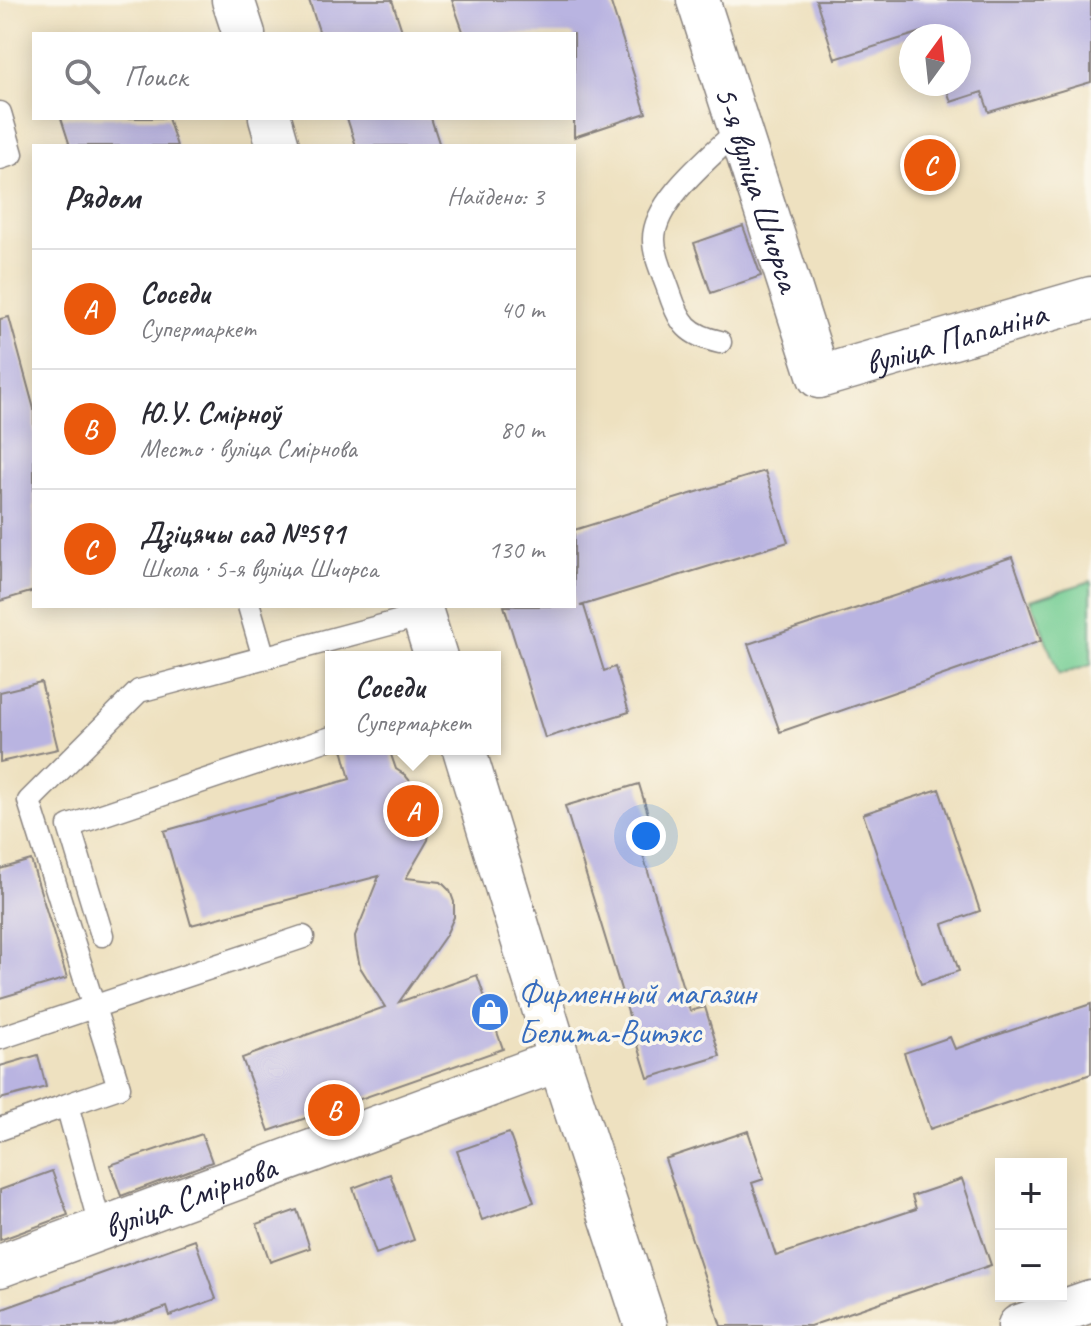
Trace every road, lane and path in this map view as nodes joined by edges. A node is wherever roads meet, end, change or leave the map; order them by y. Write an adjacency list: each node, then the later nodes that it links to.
1 (233, 0): 3 (street)
2 (698, 0): 6 (street, 5-я вуліца Шчорса)
3 (243, 32)
4 (0, 113): 8 (lane)
5 (271, 120): 7 (street)
6 (739, 129): 10 (lane); 11 (street, 5-я вуліца Шчорса)
7 (277, 144)
8 (0, 158)
9 (1091, 298): 11 (street, вуліца Папаніна)
10 (720, 342)
11 (819, 377)
12 (250, 608): 15 (lane)
13 (421, 610): 14 (street); 15 (lane)
14 (434, 651)
15 (264, 658): 20 (lane)
16 (325, 740): 18 (lane)
17 (466, 755): 22 (street)
18 (102, 935)
19 (303, 937): 20 (lane)
20 (94, 1008): 21 (lane); 23 (lane)
21 (0, 1038)
22 (559, 1060): 25 (street, вуліца Смірнова); 27 (street)
23 (67, 1105): 24 (lane); 25 (lane)
24 (0, 1129)
25 (101, 1229): 26 (street, вуліца Смірнова)
26 (0, 1266)
27 (646, 1326)

